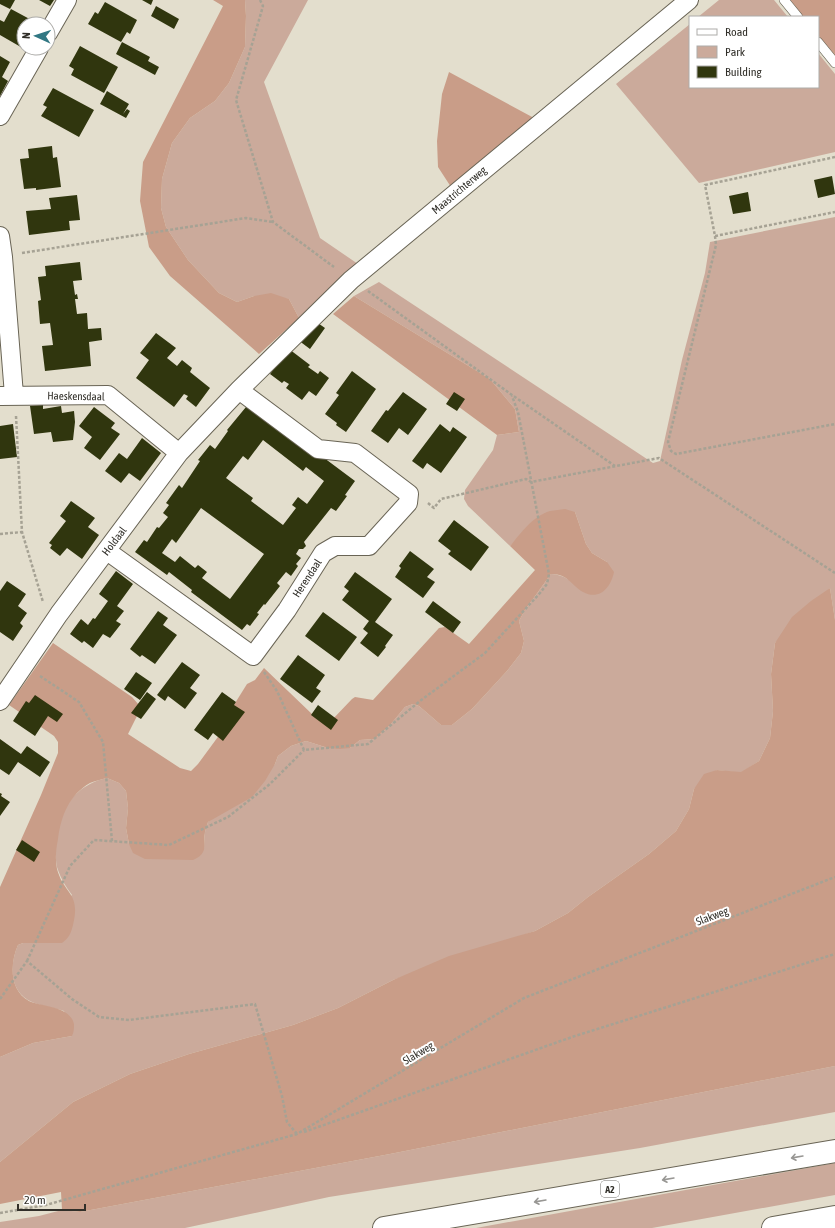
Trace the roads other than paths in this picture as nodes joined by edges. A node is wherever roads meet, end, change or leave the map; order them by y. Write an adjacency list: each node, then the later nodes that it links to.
1 (67, 0): 5 (street)
2 (689, 0): 11 (street, Maastrichterweg)
3 (784, 0): 4 (lane)
4 (797, 16)
5 (56, 19)
6 (819, 43): 8 (lane)
7 (34, 56): 9 (street)
8 (835, 63)
9 (0, 116)
10 (0, 236): 12 (street)
11 (239, 390): 13 (street, Holdaal); 14 (street, Herendaal)
12 (7, 395): 13 (street, Haeskensdaal)
13 (179, 453): 14 (street, Holdaal)
14 (107, 551): 15 (street, Holdaal)
15 (0, 701)
16 (835, 1151): 18 (highway, A2, one-way to 18)
17 (835, 1218): 19 (highway)
18 (384, 1228)
19 (773, 1228)

